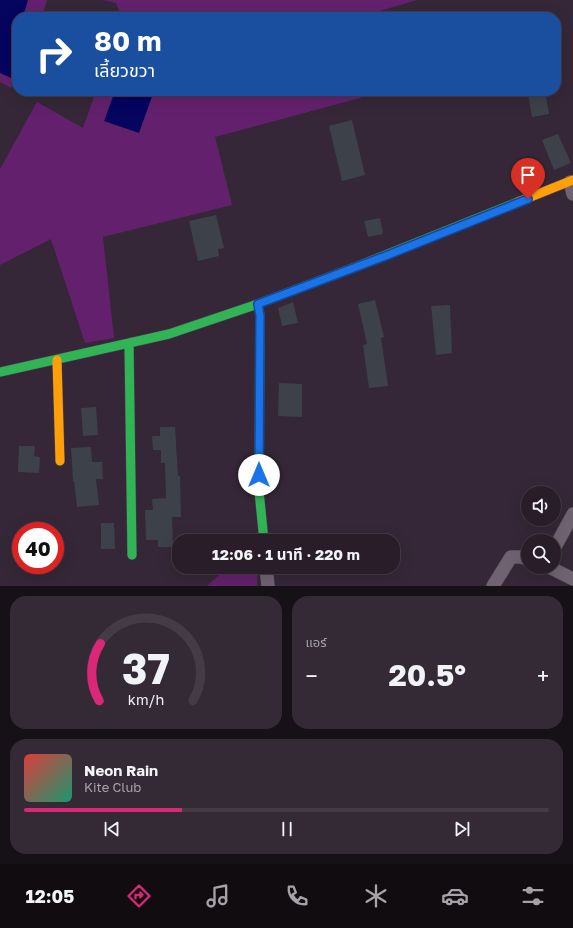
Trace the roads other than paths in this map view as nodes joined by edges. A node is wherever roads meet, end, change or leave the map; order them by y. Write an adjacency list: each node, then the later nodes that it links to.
1 (572, 186): 2 (street)
2 (258, 304): 3 (street); 8 (street)
3 (129, 344): 4 (street); 10 (street)
4 (57, 360): 5 (street); 6 (street)
5 (0, 372)
6 (60, 461)
7 (573, 514): 9 (street)
8 (263, 534)
9 (561, 536)
10 (132, 555)
11 (521, 557): 16 (street)
12 (561, 573): 14 (street)
13 (267, 574): 15 (street)
14 (573, 579)
15 (268, 586)
16 (493, 586)

